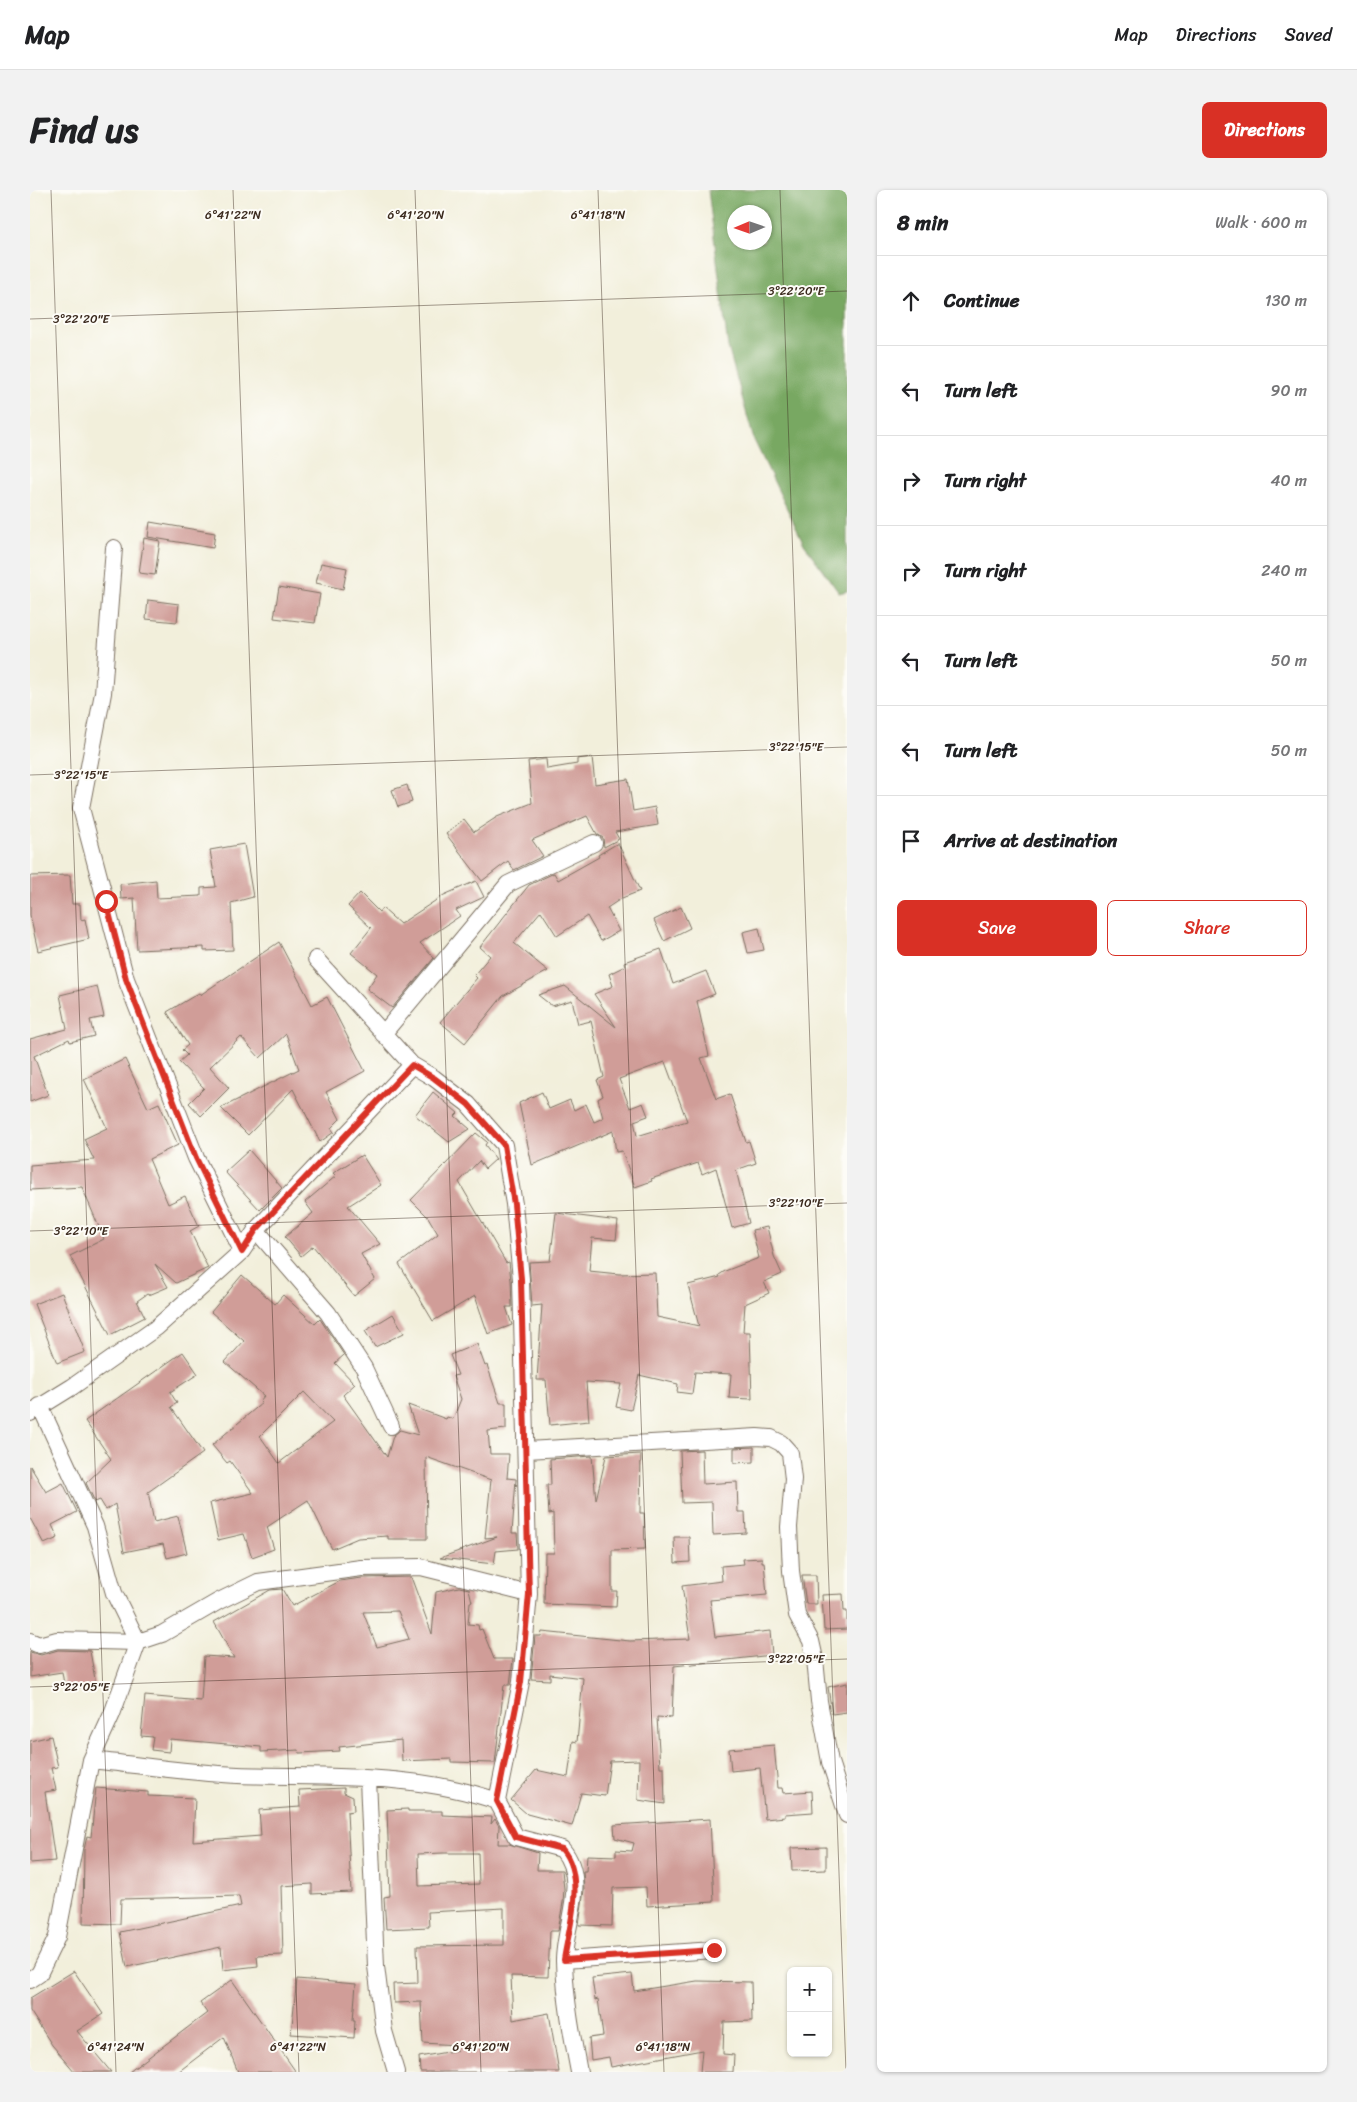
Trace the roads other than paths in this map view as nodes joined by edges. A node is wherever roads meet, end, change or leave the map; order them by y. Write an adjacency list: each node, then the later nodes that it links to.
1 (114, 548): 7 (street)
2 (594, 843): 4 (street)
3 (316, 959): 4 (street)
4 (383, 1034): 5 (street)
5 (412, 1065): 6 (street); 10 (street)
6 (256, 1230): 7 (street); 9 (street)
7 (242, 1252): 8 (street)
8 (35, 1410): 13 (street)
9 (391, 1426)
10 (527, 1450): 11 (street); 17 (street)
11 (529, 1594): 13 (street); 16 (street)
12 (30, 1640): 13 (street)
13 (138, 1642): 14 (street)
14 (91, 1760): 15 (street); 20 (street)
15 (368, 1779): 16 (street); 21 (street)
16 (497, 1801): 19 (street)
17 (847, 1815)
18 (714, 1950): 19 (street)
19 (564, 1960): 22 (street)
20 (30, 1980)
21 (396, 2072)
22 (579, 2072)

